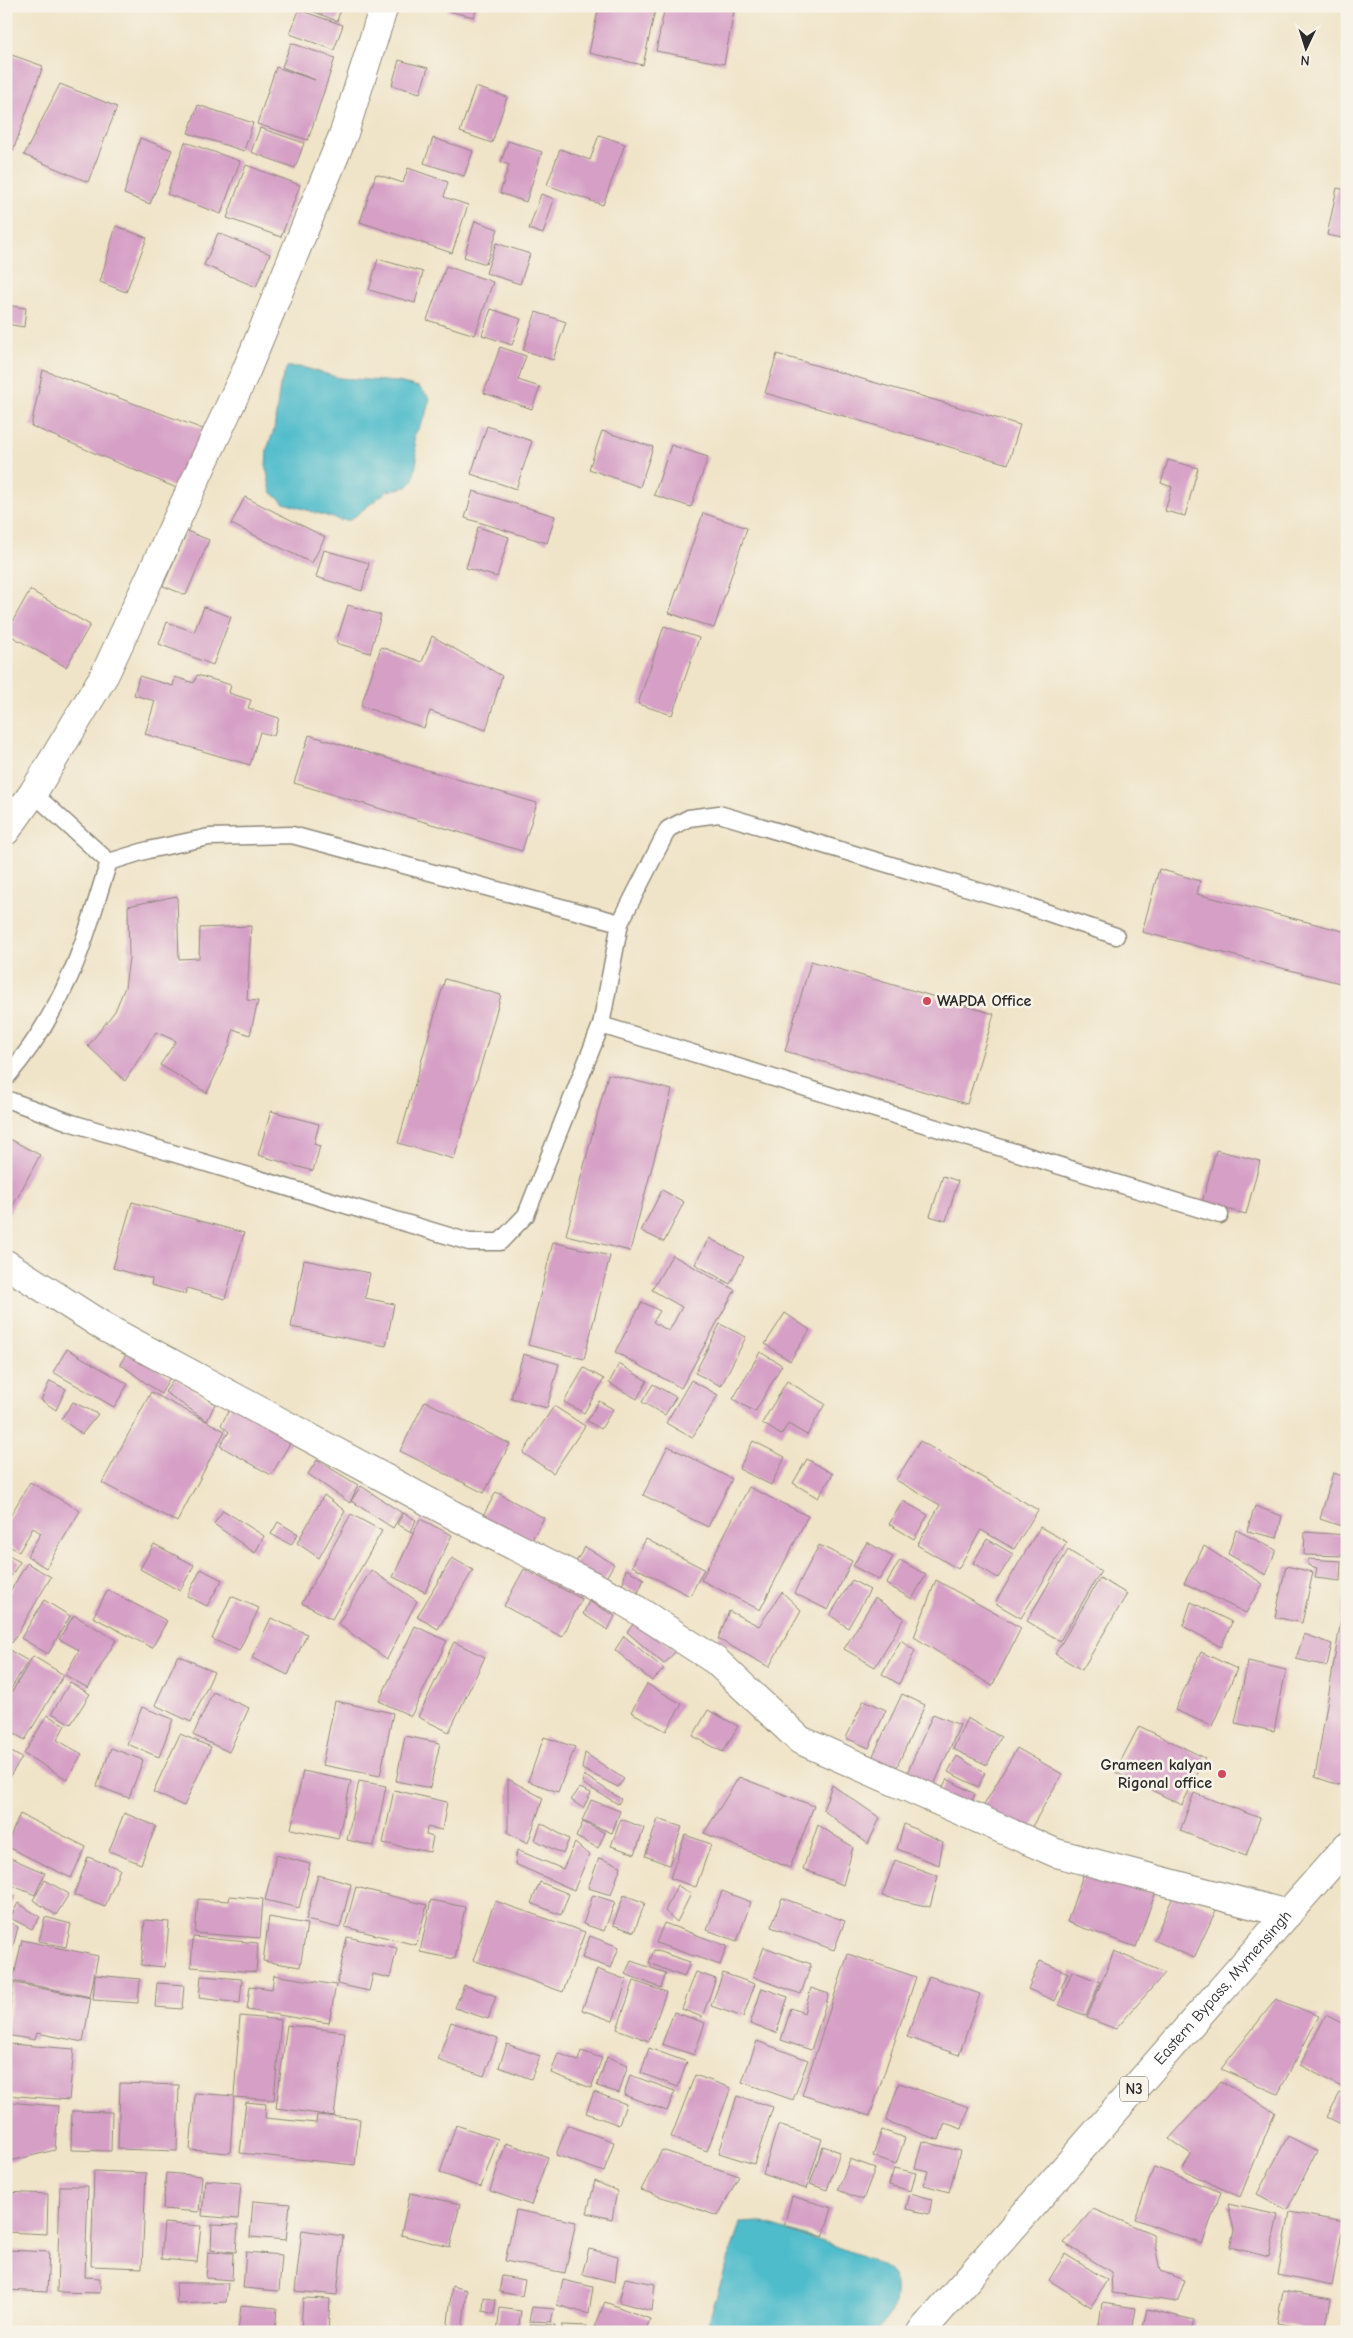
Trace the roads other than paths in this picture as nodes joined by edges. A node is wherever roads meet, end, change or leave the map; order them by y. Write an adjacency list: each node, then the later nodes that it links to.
1 (384, 6): 2 (main road)
2 (33, 793): 3 (main road); 4 (lane)
3 (6, 831)
4 (108, 862): 5 (lane); 8 (lane)
5 (620, 923): 6 (lane); 7 (lane)
6 (1116, 936)
7 (601, 1025): 9 (lane); 10 (lane)
8 (6, 1078)
9 (6, 1099)
10 (1220, 1215)
11 (6, 1264): 13 (main road)
12 (1347, 1846): 13 (main road, Eastern Bypass, Mymensingh / N3)
13 (1288, 1914): 14 (main road, Eastern Bypass, Mymensingh / N3)
14 (921, 2332)

